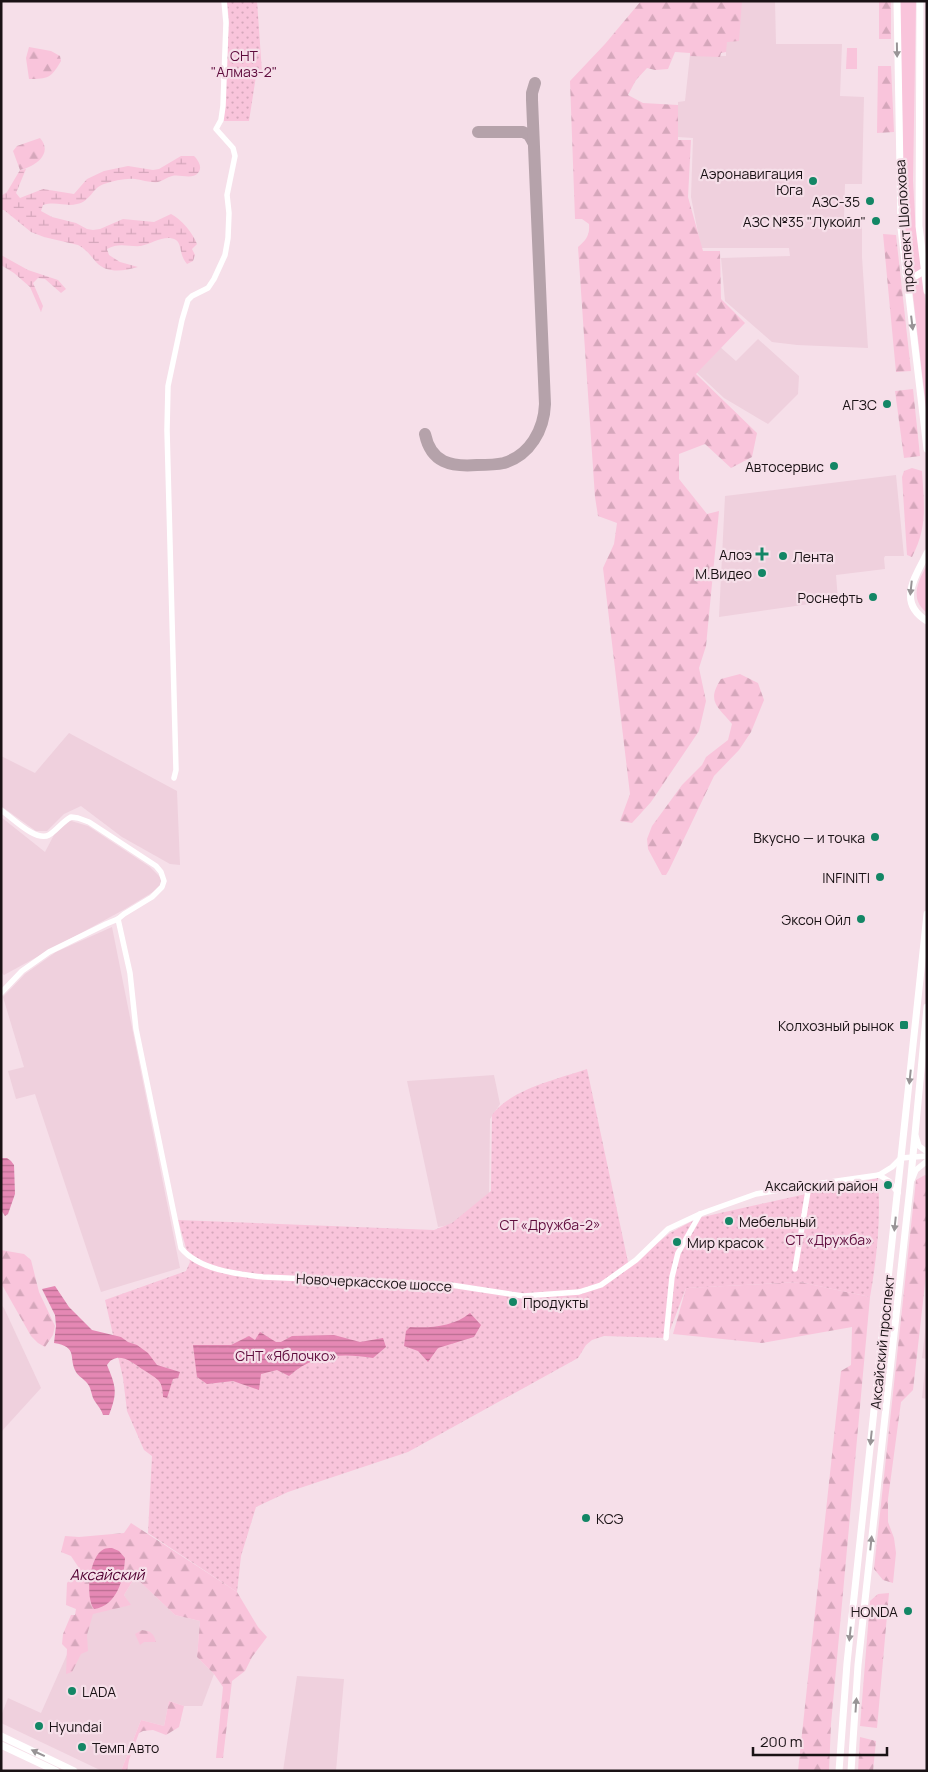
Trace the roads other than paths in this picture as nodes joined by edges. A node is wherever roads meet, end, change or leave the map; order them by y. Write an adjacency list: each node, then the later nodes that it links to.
1 (224, 1): 13 (street)
2 (896, 1): 6 (main road, проспект Шолохова, one-way to 6)
3 (920, 1): 4 (main road, проспект Шолохова)
4 (923, 234): 5 (main road, проспект Шолохова)
5 (924, 271): 6 (main road); 7 (main road, проспект Шолохова)
6 (906, 274): 9 (main road, проспект Шолохова, one-way to 9)
7 (927, 291)
8 (927, 379): 9 (main road)
9 (919, 384): 10 (main road, проспект Шолохова)
10 (927, 449)
11 (927, 553): 12 (main road, one-way to 12)
12 (927, 621)
13 (174, 778)
14 (1, 810): 16 (street)
15 (927, 914): 19 (main road, Аксайский проспект, one-way to 19)
16 (118, 920): 17 (street); 30 (street, Новочеркасское шоссе)
17 (1, 993)
18 (927, 1007): 20 (main road, Аксайский проспект)
19 (906, 1113): 22 (main road); 24 (main road, Аксайский проспект)
20 (916, 1132): 21 (street); 22 (main road, Аксайский проспект)
21 (927, 1152)
22 (913, 1156): 23 (street); 24 (street); 28 (main road, Аксайский проспект)
23 (927, 1156)
24 (901, 1158): 26 (street); 29 (main road, Аксайский проспект)
25 (927, 1161): 28 (street)
26 (878, 1176): 27 (street, Новочеркасское шоссе); 29 (street)
27 (808, 1184): 30 (street, Новочеркасское шоссе); 31 (street)
28 (910, 1187): 38 (main road, Аксайский проспект, one-way to 28)
29 (898, 1193): 37 (main road, Аксайский проспект, one-way to 37)
30 (700, 1214): 32 (street)
31 (796, 1269)
32 (666, 1338)
33 (1, 1736): 36 (main road, one-way to 33)
34 (1, 1745): 35 (main road)
35 (56, 1771)
36 (74, 1771)
37 (839, 1771)
38 (851, 1771)

